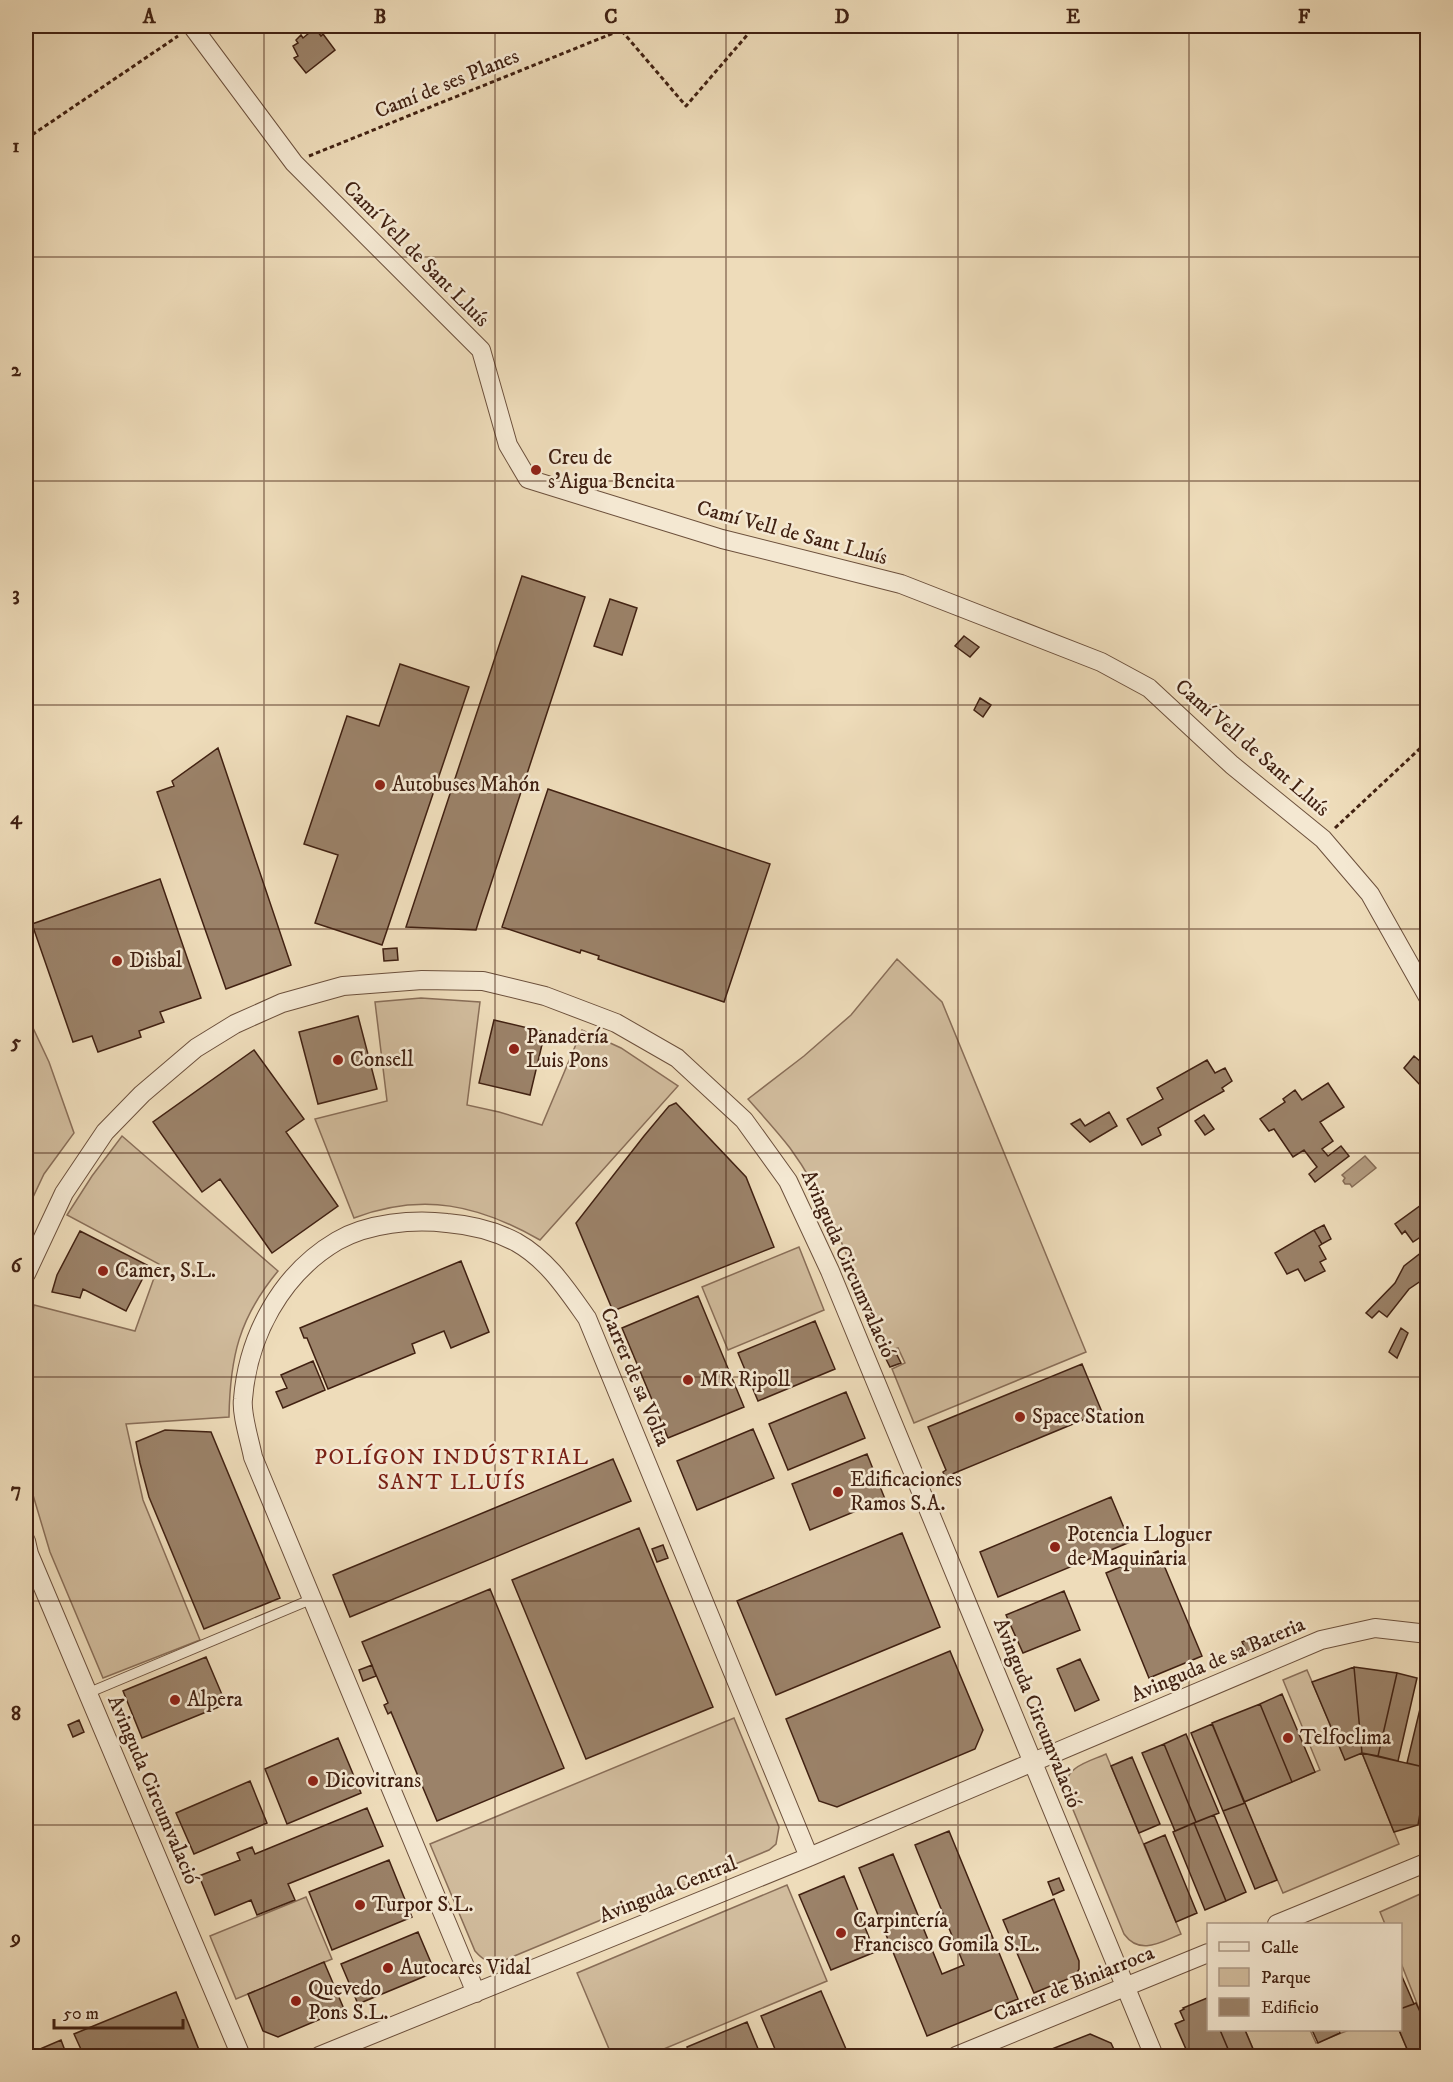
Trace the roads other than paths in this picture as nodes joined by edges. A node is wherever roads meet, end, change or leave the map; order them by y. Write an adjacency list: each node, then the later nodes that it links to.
1 (192, 26): 2 (street, Camí Vell de Sant Lluís)
2 (1428, 997)
3 (26, 1274): 8 (street, Avinguda Circumvalació)
4 (26, 1541): 7 (street, Avinguda Circumvalació)
5 (312, 1599): 7 (lane); 9 (street, Carrer de sa Volta); 14 (street, Carrer de sa Volta)
6 (1428, 1634): 8 (street, Avinguda de sa Bateria)
7 (88, 1693): 15 (street, Avinguda Circumvalació)
8 (1033, 1763): 9 (street, Avinguda Central); 13 (street, Avinguda Circumvalació)
9 (809, 1857): 14 (street, Avinguda Central)
10 (1423, 1864): 11 (street)
11 (1279, 1923)
12 (1207, 1954): 13 (street, Carrer de Biniarroca)
13 (1125, 1987): 17 (street, Carrer de Biniarroca); 18 (street, Avinguda Circumvalació)
14 (476, 1993): 16 (street, Avinguda Central)
15 (241, 2056)
16 (319, 2056)
17 (956, 2056)
18 (1154, 2056)

